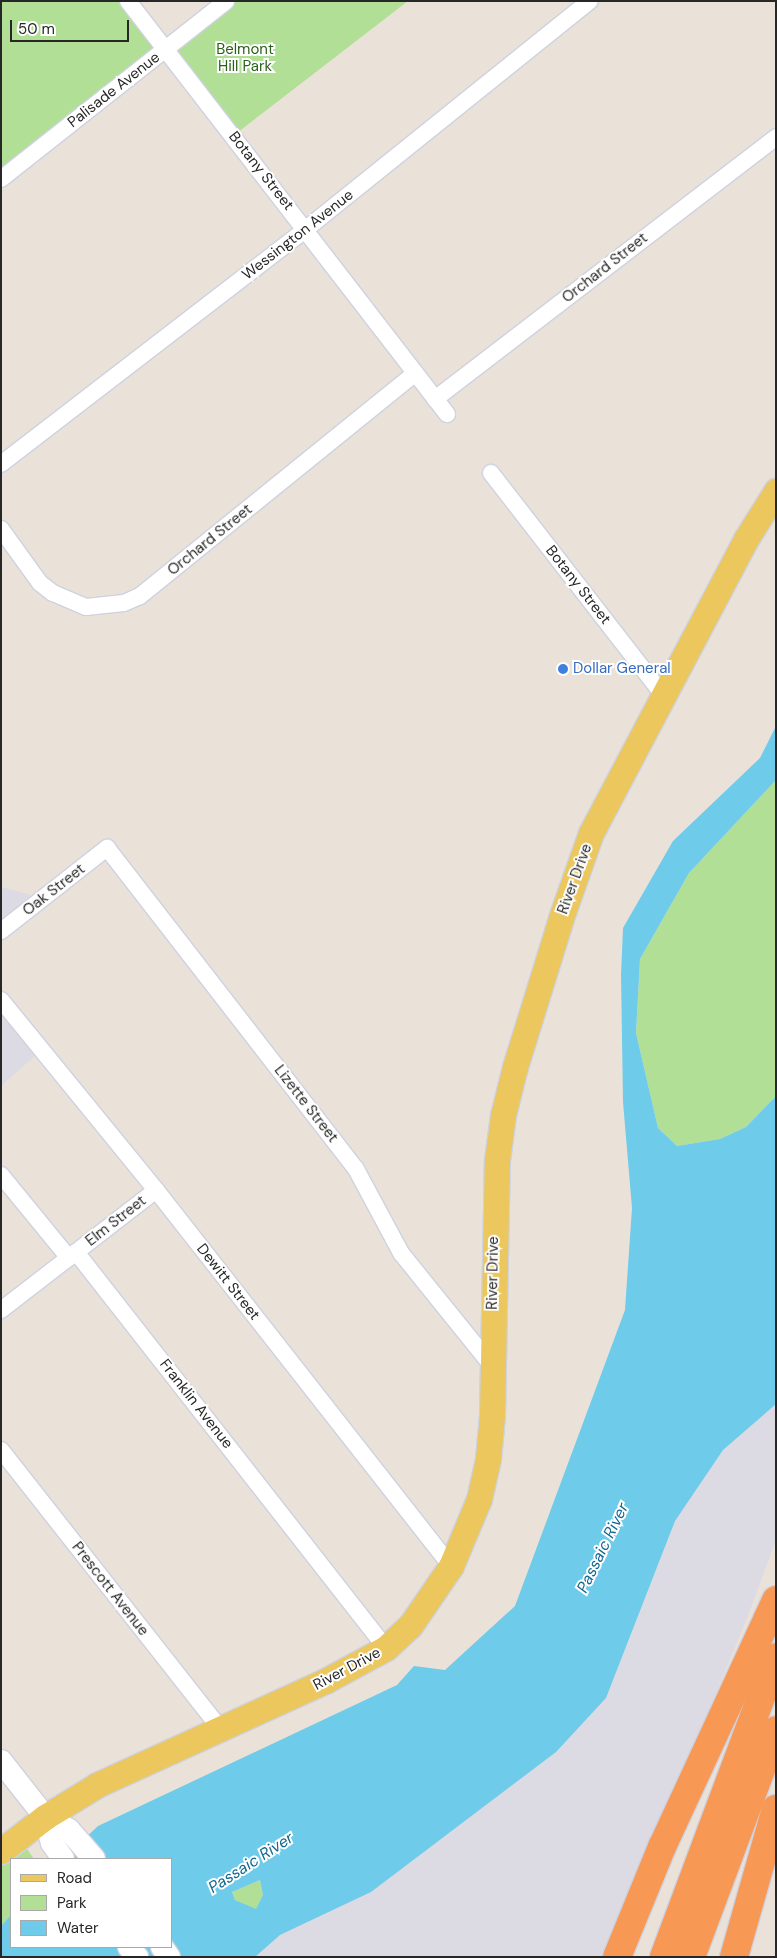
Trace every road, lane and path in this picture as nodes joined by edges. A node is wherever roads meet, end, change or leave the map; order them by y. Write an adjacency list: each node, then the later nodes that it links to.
1 (128, 1): 4 (street, Botany Street)
2 (226, 1): 4 (street, Palisade Avenue)
3 (590, 1): 7 (street, Wessington Avenue)
4 (165, 49): 6 (street, Palisade Avenue); 7 (street, Botany Street)
5 (776, 137): 9 (street, Orchard Street)
6 (1, 178)
7 (306, 229): 8 (street, Botany Street); 11 (street, Wessington Avenue)
8 (415, 373): 9 (street, Botany Street); 14 (street, Orchard Street)
9 (435, 399): 10 (street, Botany Street)
10 (447, 414)
11 (1, 464)
12 (491, 473): 15 (street, Botany Street)
13 (776, 491): 15 (main road, River Drive)
14 (1, 529)
15 (664, 696): 23 (main road, River Drive)
16 (107, 848): 17 (street, Oak Street); 23 (street, Lizette Street)
17 (1, 931)
18 (1, 1000): 20 (street, Dewitt Street)
19 (1, 1175): 21 (street, Franklin Avenue)
20 (156, 1190): 21 (street, Elm Street); 25 (street, Dewitt Street)
21 (73, 1255): 22 (street, Elm Street); 27 (street, Franklin Avenue)
22 (1, 1310)
23 (493, 1368): 25 (main road, River Drive)
24 (1, 1450): 29 (street, Prescott Avenue)
25 (451, 1566): 27 (main road, River Drive)
26 (776, 1600): 37 (highway)
27 (386, 1648): 29 (main road, River Drive)
28 (776, 1657): 38 (highway)
29 (219, 1728): 33 (main road, River Drive)
30 (776, 1730): 39 (highway)
31 (1, 1761): 33 (street)
32 (776, 1809): 40 (highway)
33 (45, 1817): 34 (main road, River Drive); 35 (street); 36 (street)
34 (1, 1851)
35 (61, 1858)
36 (93, 1858)
37 (617, 1957)
38 (664, 1957)
39 (691, 1957)
40 (734, 1957)

